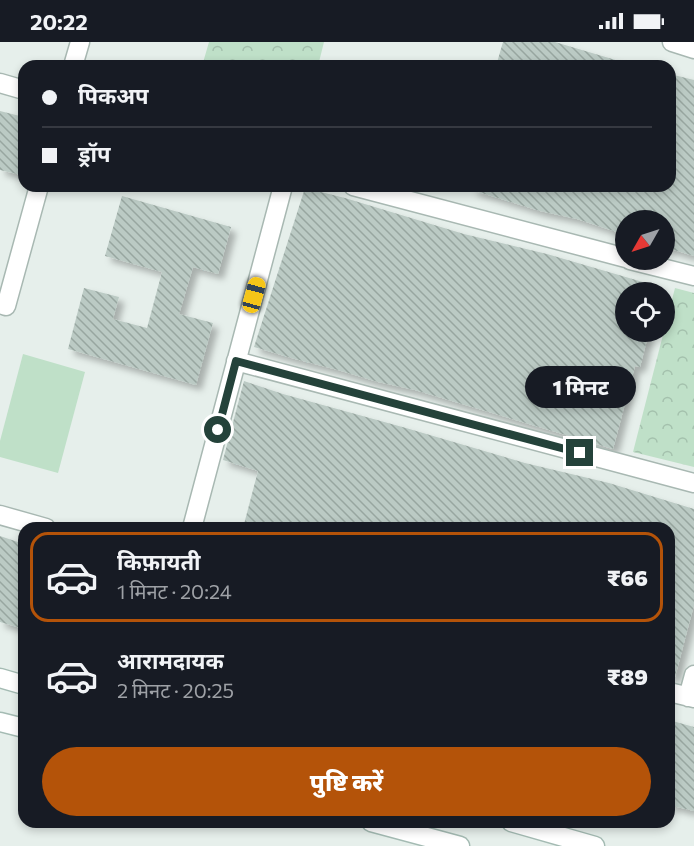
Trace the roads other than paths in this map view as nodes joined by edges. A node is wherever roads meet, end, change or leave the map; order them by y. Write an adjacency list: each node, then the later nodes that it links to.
1 (80, 42): 4 (street)
2 (672, 42): 3 (street)
3 (694, 49)
4 (75, 60)
5 (0, 84): 6 (street)
6 (18, 88)
7 (37, 192): 13 (street)
8 (281, 192): 14 (street)
9 (376, 192): 10 (street)
10 (615, 255)
11 (670, 270): 12 (street)
12 (694, 276)
13 (0, 304)
14 (236, 361): 15 (street); 18 (street)
15 (694, 483)
16 (0, 515): 17 (street)
17 (25, 522)
18 (194, 522)
19 (694, 675): 23 (street)
20 (0, 678): 21 (street)
21 (18, 683)
22 (675, 693): 23 (street)
23 (691, 697)
24 (0, 722): 25 (street)
25 (18, 726)
26 (393, 828): 28 (street)
27 (532, 828): 29 (street)
28 (460, 846)
29 (595, 846)

